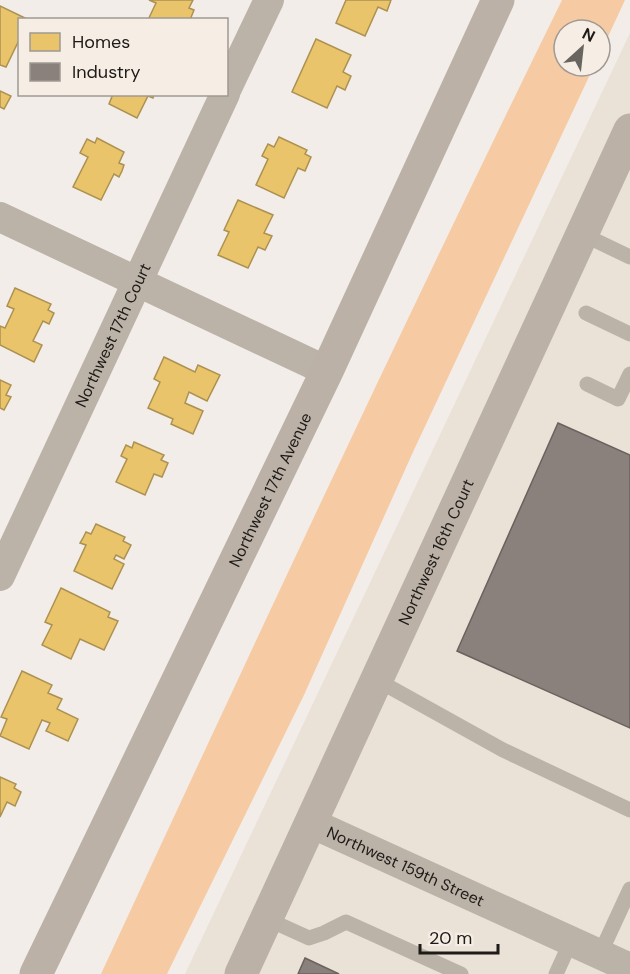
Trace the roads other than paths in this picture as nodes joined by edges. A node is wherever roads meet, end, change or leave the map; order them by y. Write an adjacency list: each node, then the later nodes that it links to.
1 (269, 0): 3 (street, Northwest 17th Court)
2 (498, 0): 12 (street, Northwest 17th Avenue)
3 (228, 88)
4 (224, 96): 9 (street, Northwest 17th Court)
5 (630, 130): 7 (street, Northwest 16th Court)
6 (0, 217): 9 (street)
7 (582, 234): 8 (lane); 16 (street, Northwest 16th Court)
8 (630, 257)
9 (136, 281): 12 (street); 15 (street, Northwest 17th Court)
10 (586, 313): 11 (lane)
11 (630, 334)
12 (327, 370): 24 (street, Northwest 17th Avenue)
13 (630, 374): 14 (lane)
14 (587, 384)
15 (0, 576)
16 (377, 680): 17 (lane); 18 (street, Northwest 16th Court)
17 (630, 810)
18 (311, 823): 20 (street, Northwest 16th Court); 21 (street, Northwest 159th Street)
19 (630, 889): 22 (lane)
20 (267, 918): 25 (street, Northwest 16th Court); 26 (lane)
21 (571, 941): 22 (street, Northwest 159th Street); 27 (lane)
22 (600, 954): 23 (street, Northwest 159th Street)
23 (630, 968)
24 (36, 974)
25 (241, 974)
26 (461, 974)
27 (556, 974)

